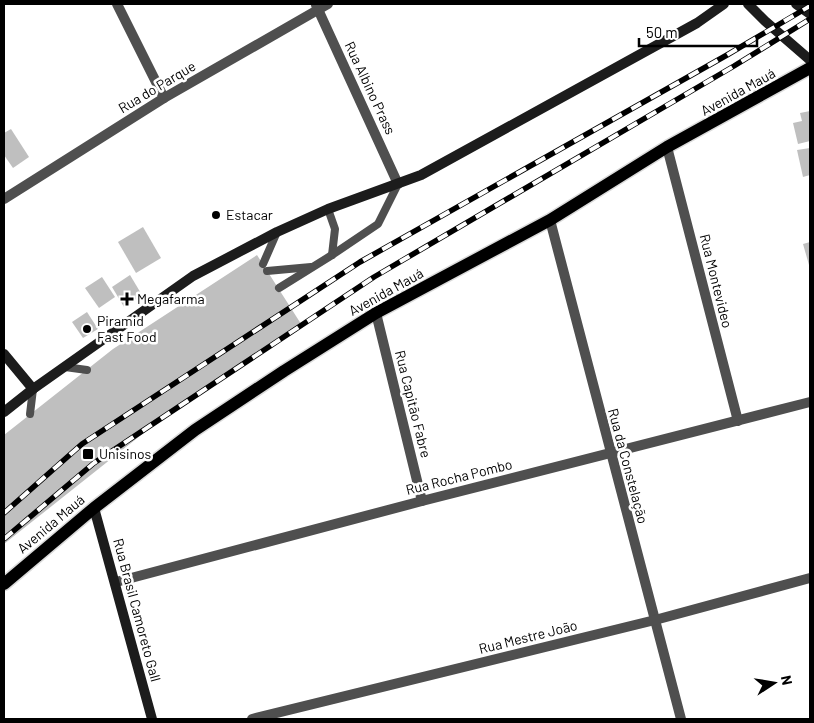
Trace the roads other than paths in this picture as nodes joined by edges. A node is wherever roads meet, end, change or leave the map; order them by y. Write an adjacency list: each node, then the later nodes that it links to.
1 (117, 4): 9 (street)
2 (724, 4): 11 (main road)
3 (748, 4): 7 (main road)
4 (796, 4): 6 (main road)
5 (321, 5): 9 (street, Rua do Parque); 11 (street, Rua Albino Prass)
6 (810, 14)
7 (810, 60)
8 (810, 68): 10 (main road, Avenida Mauá)
9 (164, 98): 12 (street, Rua do Parque)
10 (668, 147): 14 (main road, Avenida Mauá); 29 (street, Rua Montevideo)
11 (398, 184): 13 (main road); 16 (lane)
12 (4, 199)
13 (328, 209): 15 (main road); 16 (lane)
14 (550, 220): 21 (main road, Avenida Mauá); 30 (street, Rua da Constelação)
15 (277, 232): 17 (lane); 23 (main road)
16 (332, 255): 18 (lane)
17 (263, 264)
18 (313, 267): 19 (lane); 20 (lane)
19 (267, 271)
20 (278, 288)
21 (376, 313): 31 (street, Rua Capitão Fabre); 32 (main road, Avenida Mauá)
22 (4, 354): 25 (main road)
23 (65, 367): 24 (lane); 25 (main road)
24 (87, 370)
25 (33, 389): 27 (main road); 28 (lane)
26 (810, 402): 29 (street, Rua Rocha Pombo)
27 (4, 412)
28 (30, 414)
29 (738, 422): 30 (street, Rua Rocha Pombo)
30 (610, 453): 31 (street, Rua Rocha Pombo); 36 (street, Rua da Constelação)
31 (422, 501): 34 (street, Rua Rocha Pombo)
32 (94, 508): 34 (main road, Rua Brasil Camoreto Gall); 35 (main road, Avenida Mauá)
33 (810, 578): 36 (street, Rua Mestre João)
34 (116, 582): 37 (main road, Rua Brasil Camoreto Gall)
35 (4, 584)
36 (655, 620): 38 (street, Rua Mestre João); 39 (street, Rua da Constelação)
37 (152, 719)
38 (252, 719)
39 (681, 719)

